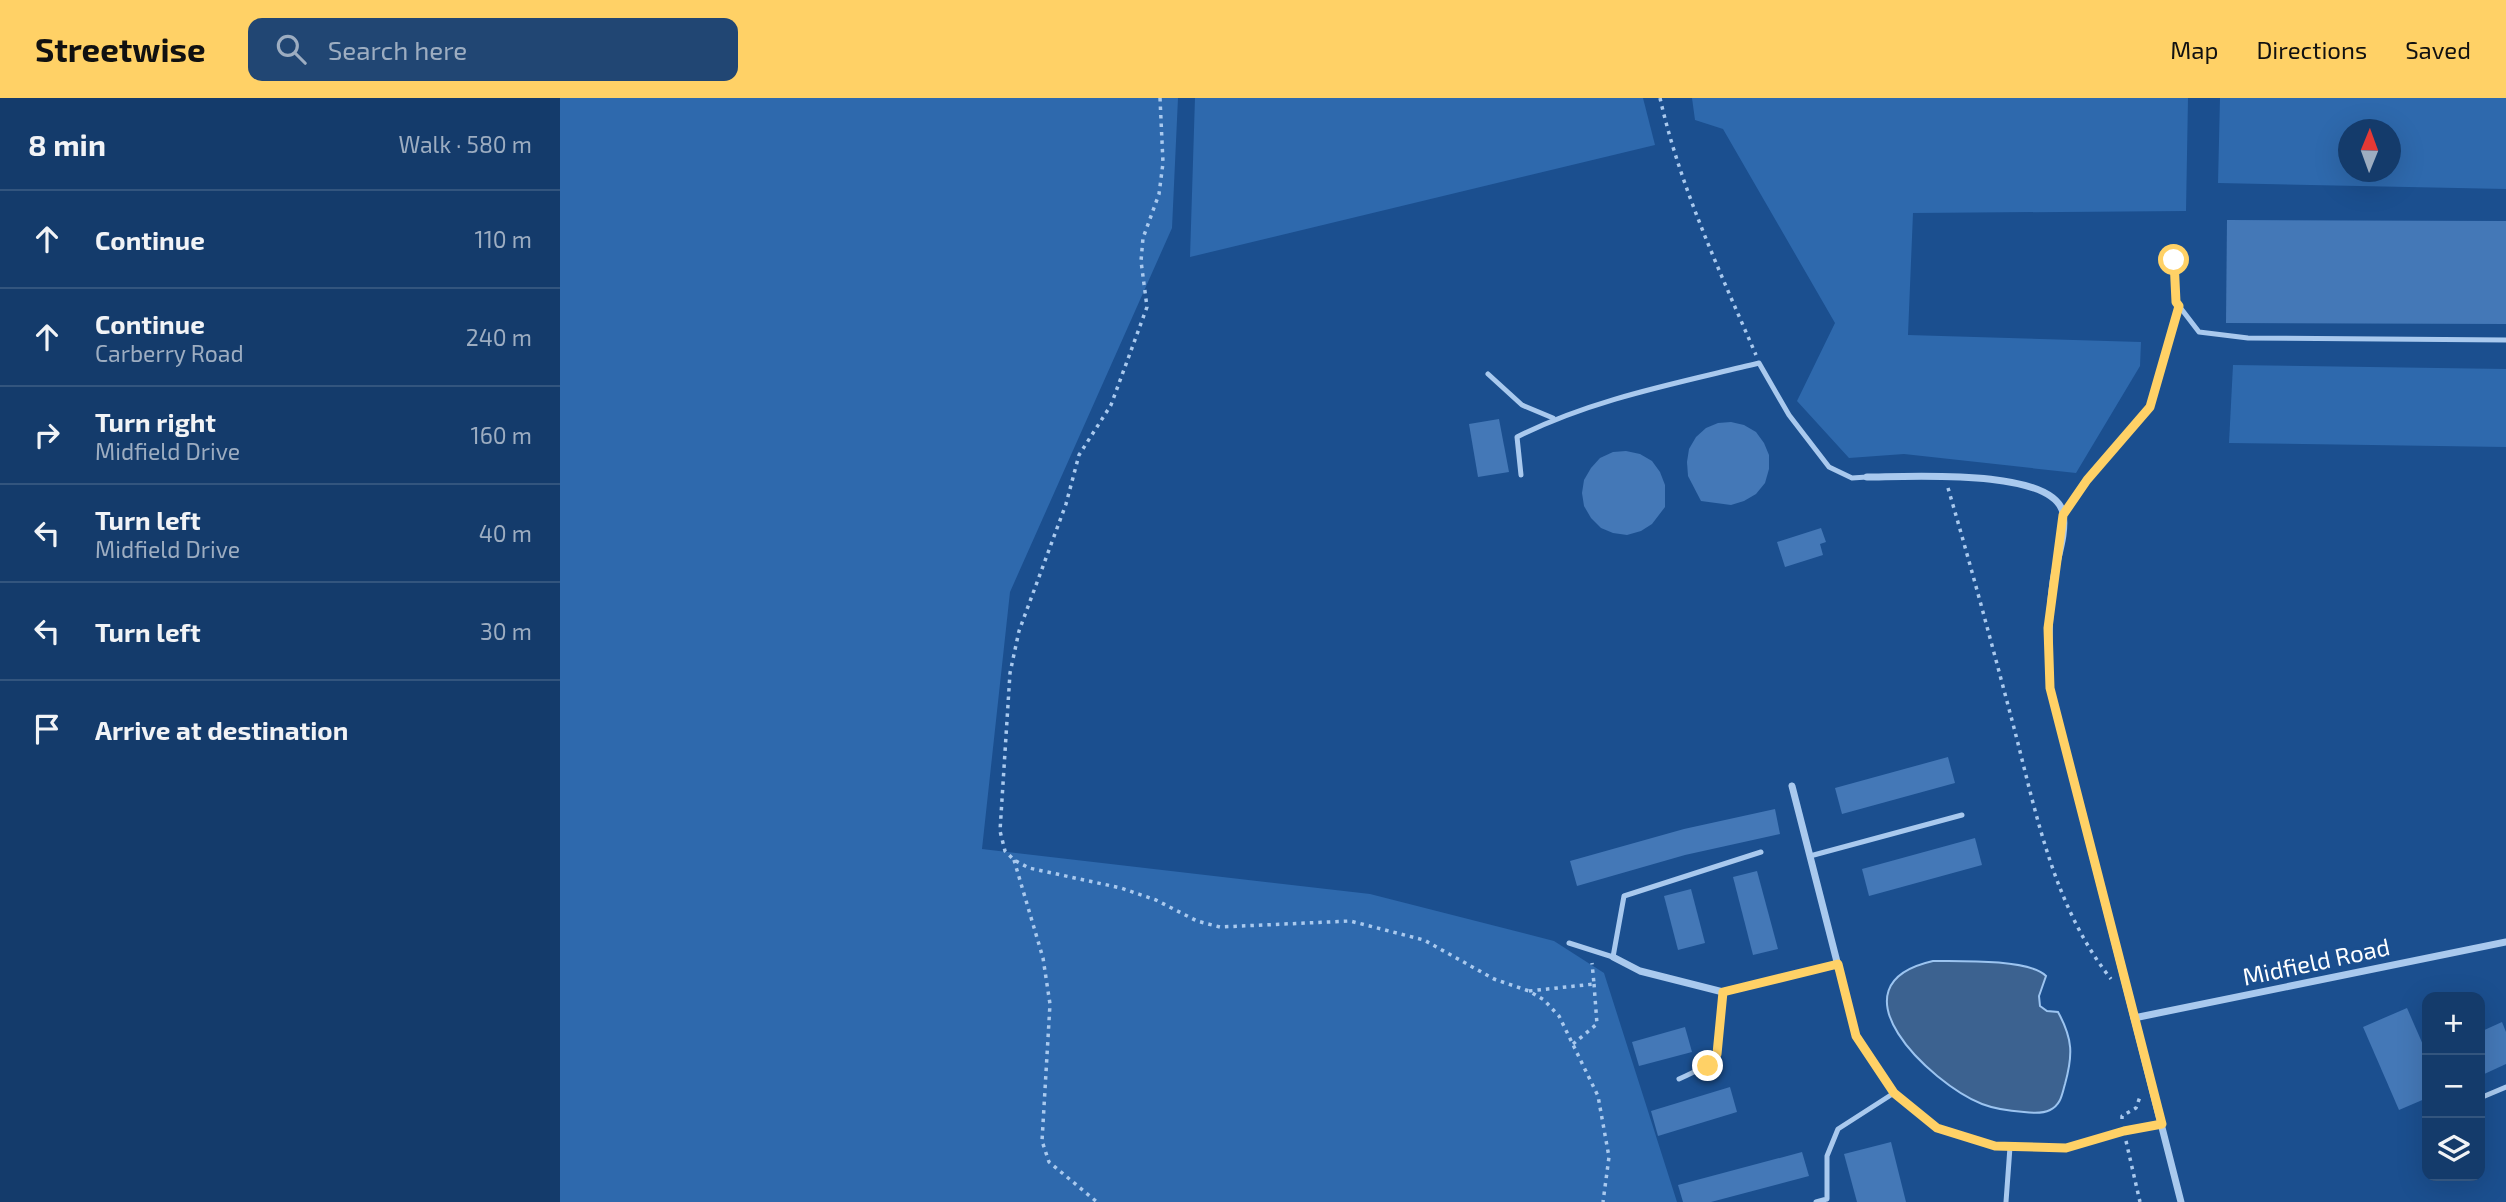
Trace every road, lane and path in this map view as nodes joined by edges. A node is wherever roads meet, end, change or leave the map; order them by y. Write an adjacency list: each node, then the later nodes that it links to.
1 (1160, 98): 17 (path)
2 (1660, 98): 6 (path)
3 (2174, 260): 4 (lane)
4 (2179, 306): 5 (lane); 12 (lane)
5 (2506, 340)
6 (1759, 363): 8 (lane); 11 (lane)
7 (1488, 374): 8 (lane)
8 (1553, 418): 9 (lane)
9 (1521, 475)
10 (1944, 476): 11 (street); 12 (street); 24 (path)
11 (1867, 477)
12 (2063, 515): 27 (street)
13 (1792, 786): 16 (street)
14 (1962, 815): 16 (lane)
15 (1760, 852): 21 (lane)
16 (1811, 856): 22 (street)
17 (1014, 860): 25 (path); 38 (path)
18 (1569, 943): 20 (lane)
19 (2506, 943): 27 (street, Midfield Road)
20 (1591, 950): 21 (lane); 23 (path)
21 (1613, 957): 26 (street)
22 (1838, 964): 26 (street); 33 (street)
23 (1594, 984): 25 (path); 29 (path)
24 (2115, 984)
25 (1529, 991): 29 (path)
26 (1723, 992): 28 (street)
27 (2134, 1018): 35 (street)
28 (1720, 1022): 30 (lane)
29 (1573, 1044): 39 (path)
30 (1679, 1079)
31 (2138, 1083): 36 (path)
32 (2506, 1087): 34 (lane)
33 (1894, 1093): 37 (street); 40 (lane)
34 (2485, 1096)
35 (2162, 1124): 36 (street); 43 (street)
36 (2124, 1131): 37 (street); 42 (path)
37 (2010, 1147): 41 (lane)
38 (1097, 1202)
39 (1603, 1202)
40 (1816, 1202)
41 (2006, 1202)
42 (2140, 1202)
43 (2181, 1202)

